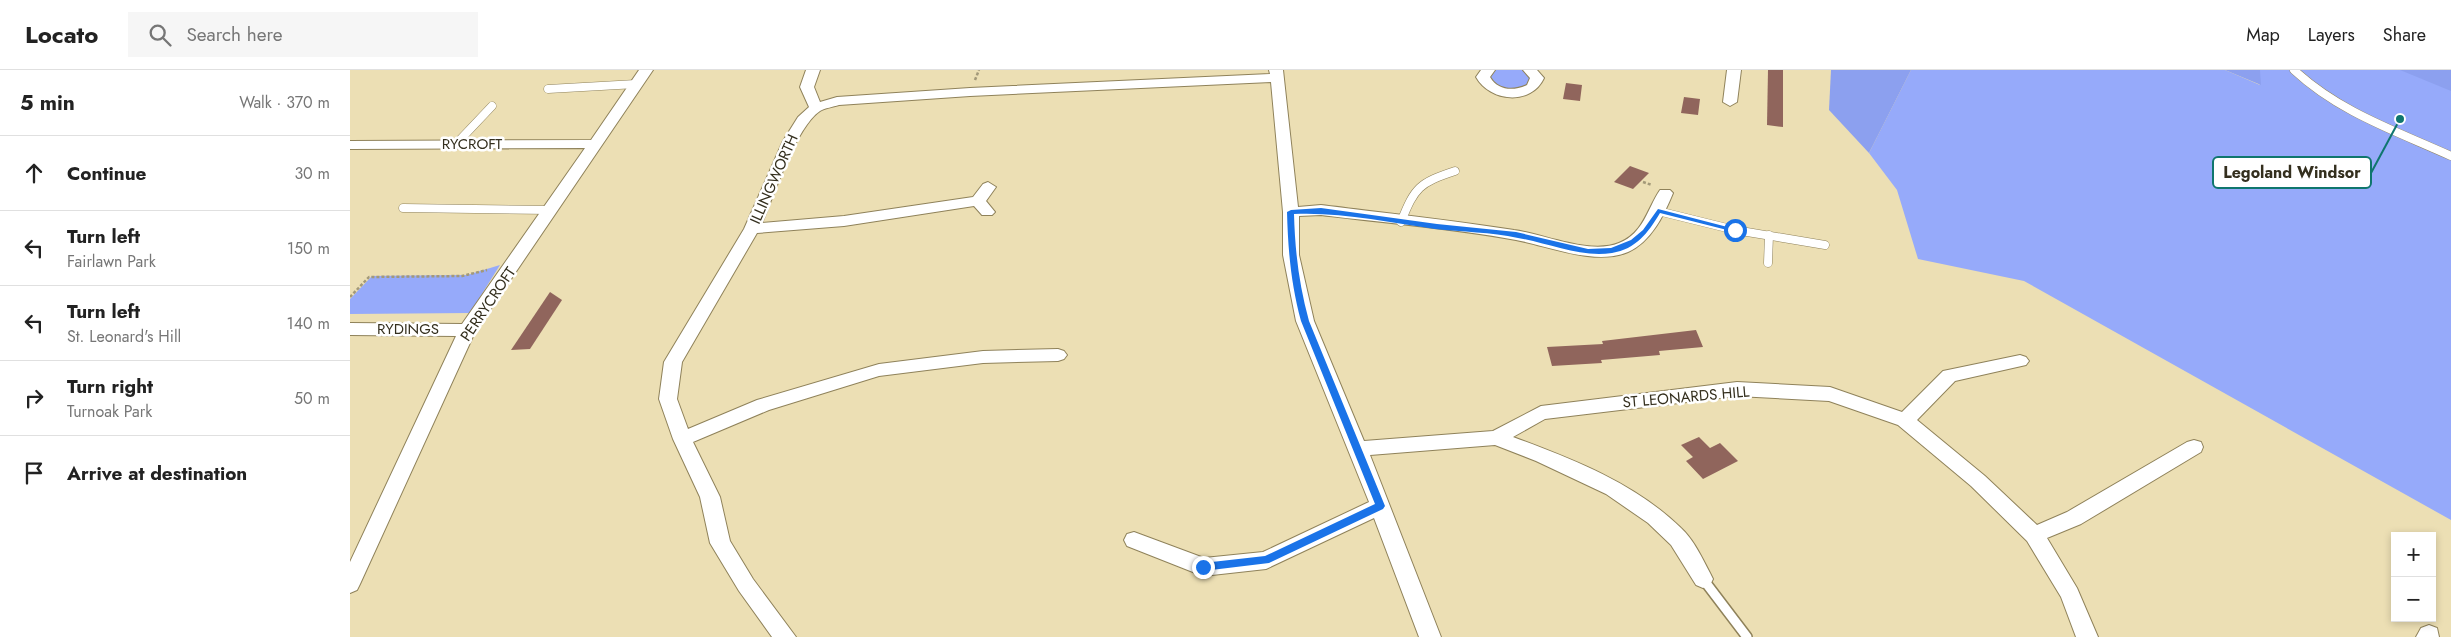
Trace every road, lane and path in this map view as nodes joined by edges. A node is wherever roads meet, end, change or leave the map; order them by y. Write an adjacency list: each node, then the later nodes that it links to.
1 (813, 70): 11 (street)
2 (1488, 70): 3 (street)
3 (1530, 70)
4 (1734, 70): 9 (street)
5 (2294, 70): 15 (lane)
6 (1275, 74): 11 (street); 22 (street)
7 (641, 77): 8 (lane); 13 (street, PERRYCROFT)
8 (548, 89)
9 (1730, 102)
10 (492, 106): 12 (lane)
11 (816, 108): 24 (street, ILLINGWORTH)
12 (456, 144): 13 (street, RYCROFT); 14 (street, RYCROFT)
13 (594, 144): 20 (street, PERRYCROFT)
14 (350, 145)
15 (2451, 156)
16 (1455, 172): 23 (lane)
17 (988, 187): 24 (street)
18 (1665, 193): 21 (street)
19 (404, 208): 20 (lane)
20 (550, 210): 27 (street, PERRYCROFT)
21 (1658, 211): 23 (street); 25 (lane)
22 (1291, 212): 23 (street); 38 (street)
23 (1401, 222)
24 (752, 229): 36 (street, ILLINGWORTH)
25 (1769, 236): 26 (lane); 28 (lane)
26 (1825, 245)
27 (518, 258): 29 (path); 31 (street, PERRYCROFT)
28 (1768, 263)
29 (350, 297)
30 (350, 329): 31 (street, RYDINGS)
31 (467, 330): 43 (street, PERRYCROFT)
32 (1058, 355): 36 (street)
33 (2020, 361): 34 (street)
34 (1905, 420): 35 (street, ST LEONARDS HILL); 40 (street, ST LEONARDS HILL)
35 (1496, 438): 38 (street, ST LEONARDS HILL); 42 (street)
36 (682, 439): 44 (street, ILLINGWORTH)
37 (2194, 447): 40 (street)
38 (1358, 449): 39 (street)
39 (1380, 506): 41 (street); 45 (street)
40 (2034, 535): 47 (street, ST LEONARDS HILL)
41 (1134, 540)
42 (1703, 579): 46 (lane)
43 (350, 584)
44 (785, 637)
45 (1430, 637)
46 (1747, 637)
47 (2087, 637)

